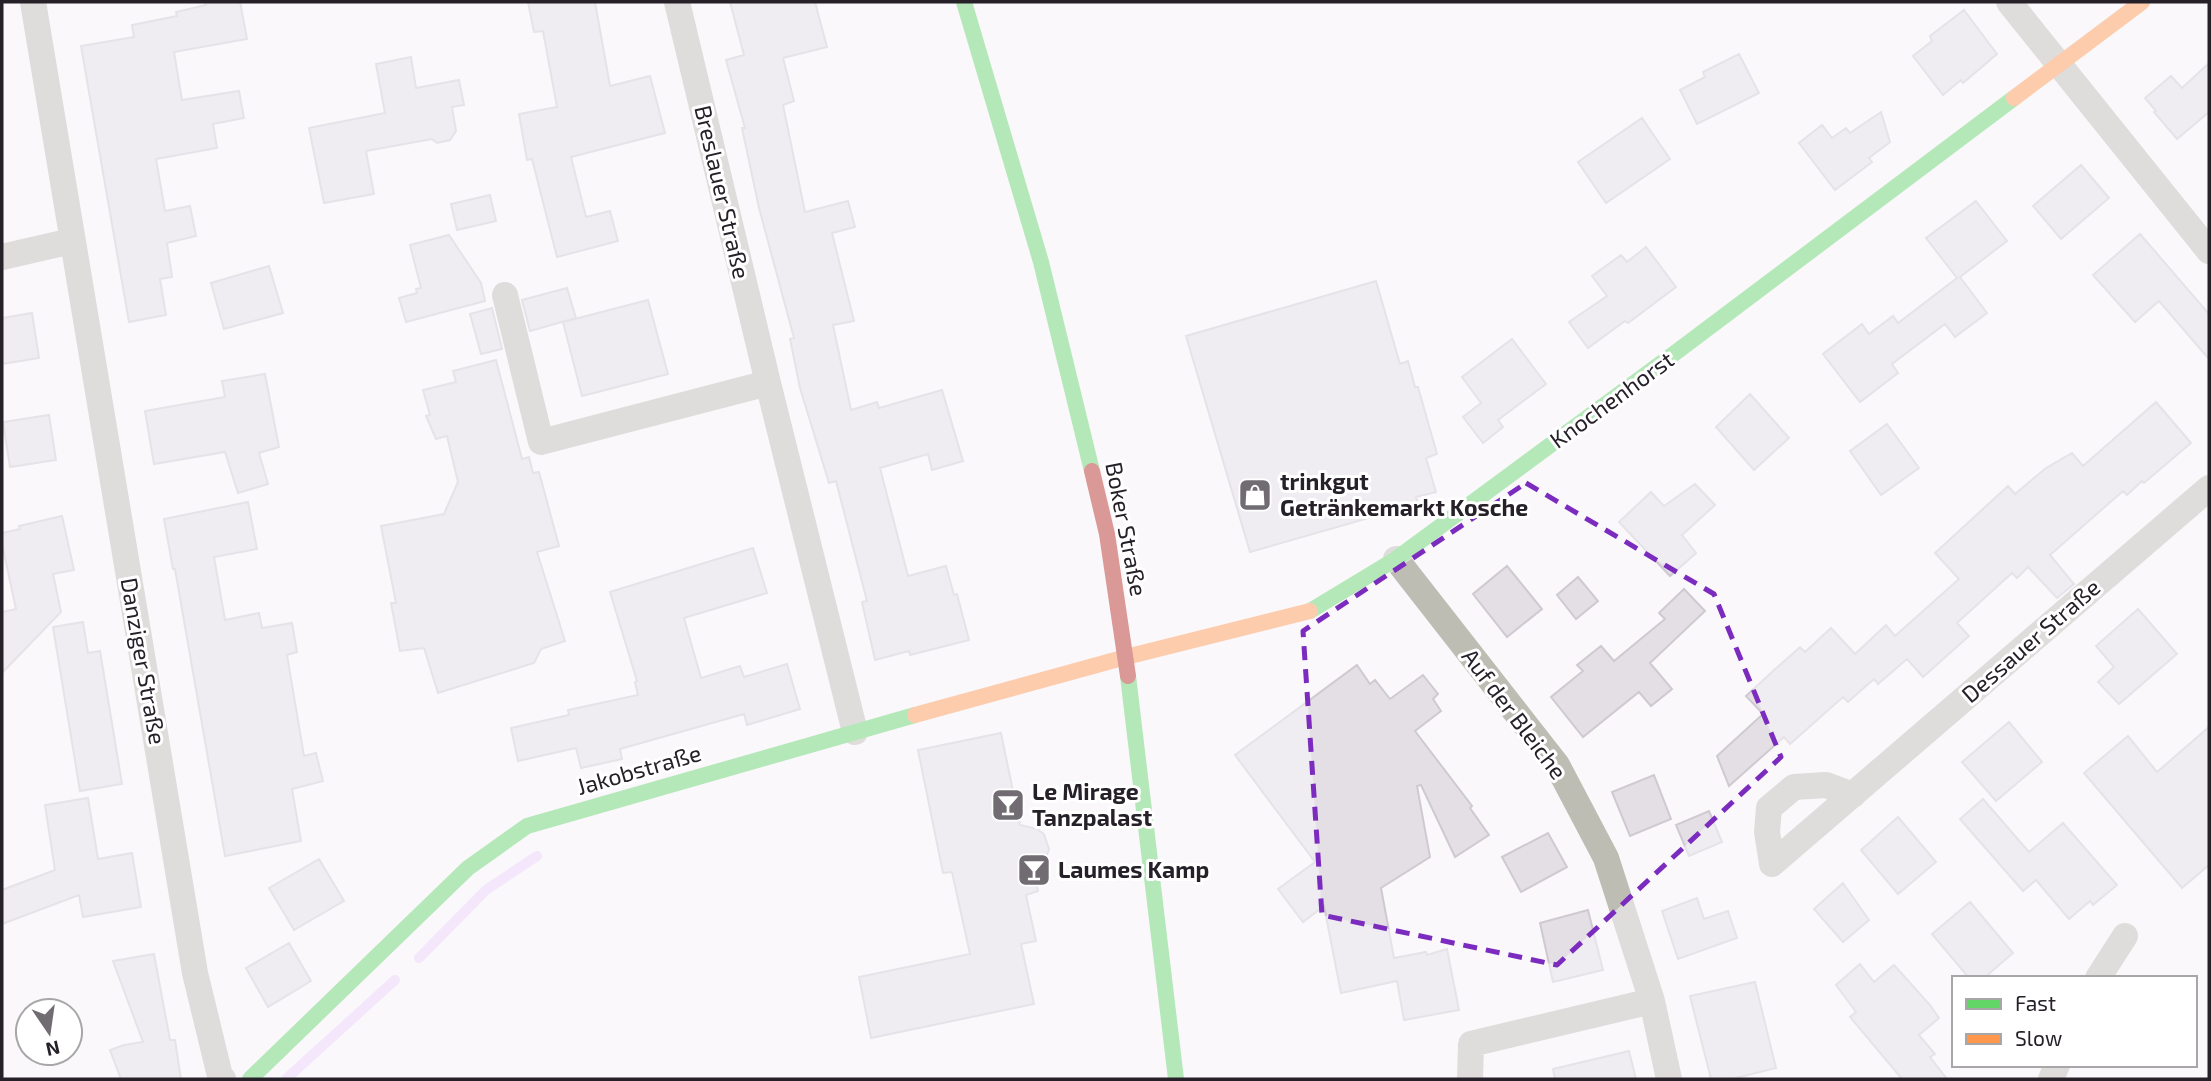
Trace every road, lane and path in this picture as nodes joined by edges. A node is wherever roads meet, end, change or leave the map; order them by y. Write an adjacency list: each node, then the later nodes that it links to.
1 (33, 2): 7 (street, Danziger Straße)
2 (677, 2): 11 (street, Breslauer Straße)
3 (964, 2): 14 (street, Boker Straße)
4 (2009, 2): 6 (street)
5 (2142, 2): 6 (street, Knochenhorst)
6 (2058, 64): 8 (street); 13 (street, Knochenhorst)
7 (72, 241): 9 (street); 20 (street, Danziger Straße)
8 (2209, 251)
9 (2, 257)
10 (505, 295): 11 (street)
11 (768, 383): 15 (street, Breslauer Straße)
12 (2209, 488): 16 (street, Dessauer Straße)
13 (1396, 559): 14 (street, Knochenhorst); 19 (street, Auf der Bleiche)
14 (1126, 657): 15 (street, Jakobstraße); 22 (street, Boker Straße)
15 (855, 732): 21 (street, Jakobstraße)
16 (1853, 795)
17 (2125, 936): 18 (street)
18 (2099, 976)
19 (1652, 1001): 23 (street); 24 (street, Auf der Bleiche)
20 (223, 1079)
21 (250, 1079)
22 (1176, 1079)
23 (1470, 1079)
24 (1669, 1079)

